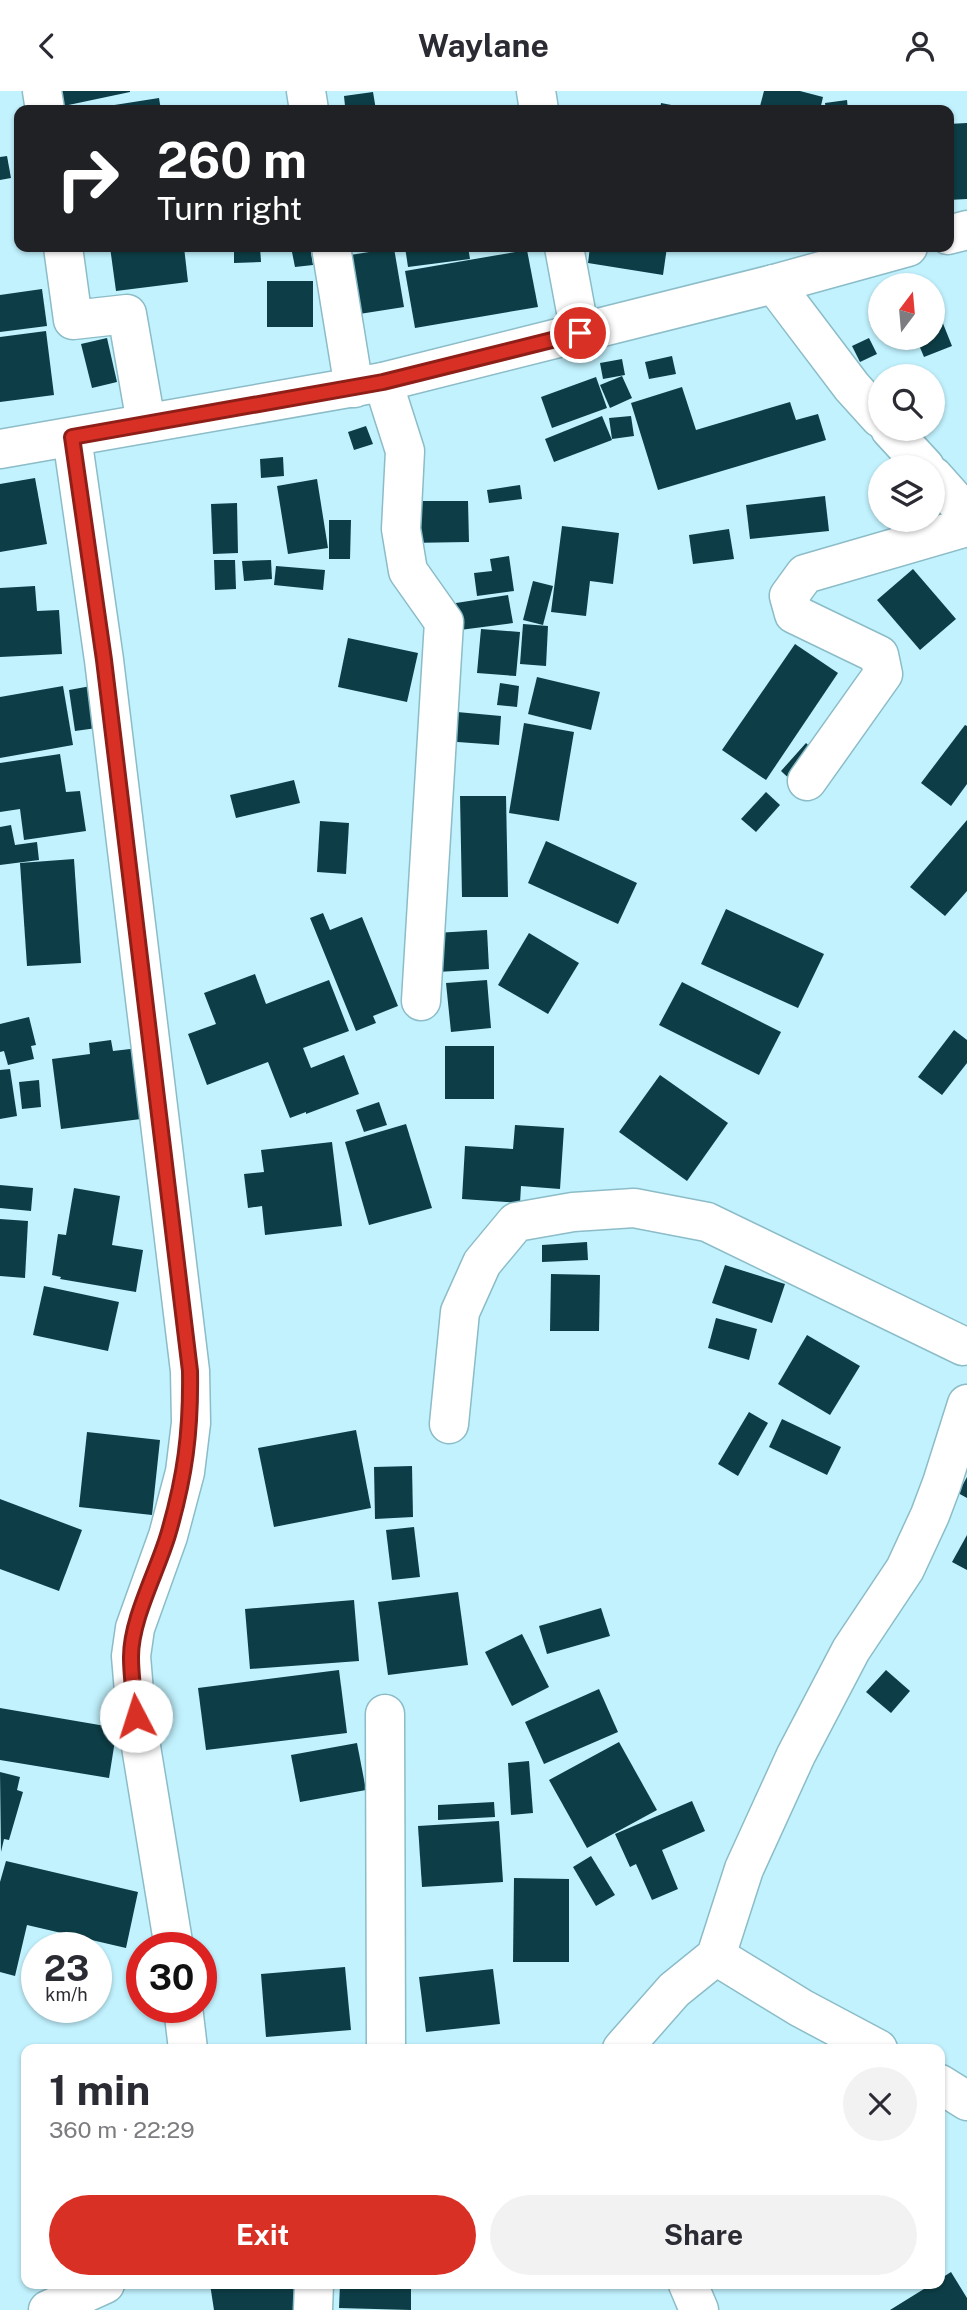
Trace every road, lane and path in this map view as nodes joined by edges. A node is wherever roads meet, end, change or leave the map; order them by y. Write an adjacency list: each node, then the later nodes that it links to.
1 (64, 252): 9 (street)
2 (332, 252): 7 (street)
3 (565, 252): 6 (street)
4 (890, 252): 5 (street)
5 (774, 284): 6 (street); 8 (street)
6 (580, 333): 7 (street)
7 (368, 385): 9 (street); 18 (street)
8 (868, 405)
9 (146, 423): 10 (street)
10 (72, 437): 12 (street); 23 (street)
11 (901, 441): 13 (street)
12 (0, 449)
13 (914, 455)
14 (945, 489): 15 (street)
15 (967, 514)
16 (967, 527): 17 (street)
17 (807, 781)
18 (421, 1001)
19 (966, 1351): 21 (street)
20 (967, 1404): 24 (street)
21 (449, 1424)
22 (385, 1714): 27 (street)
23 (171, 1932)
24 (716, 1956): 28 (street); 29 (street)
25 (185, 2023): 26 (street)
26 (187, 2044)
27 (386, 2044)
28 (626, 2044)
29 (868, 2044)
30 (945, 2087): 31 (street)
31 (967, 2101)
32 (93, 2289): 35 (street)
33 (314, 2289): 36 (street)
34 (690, 2289): 37 (street)
35 (48, 2310)
36 (313, 2310)
37 (699, 2310)

